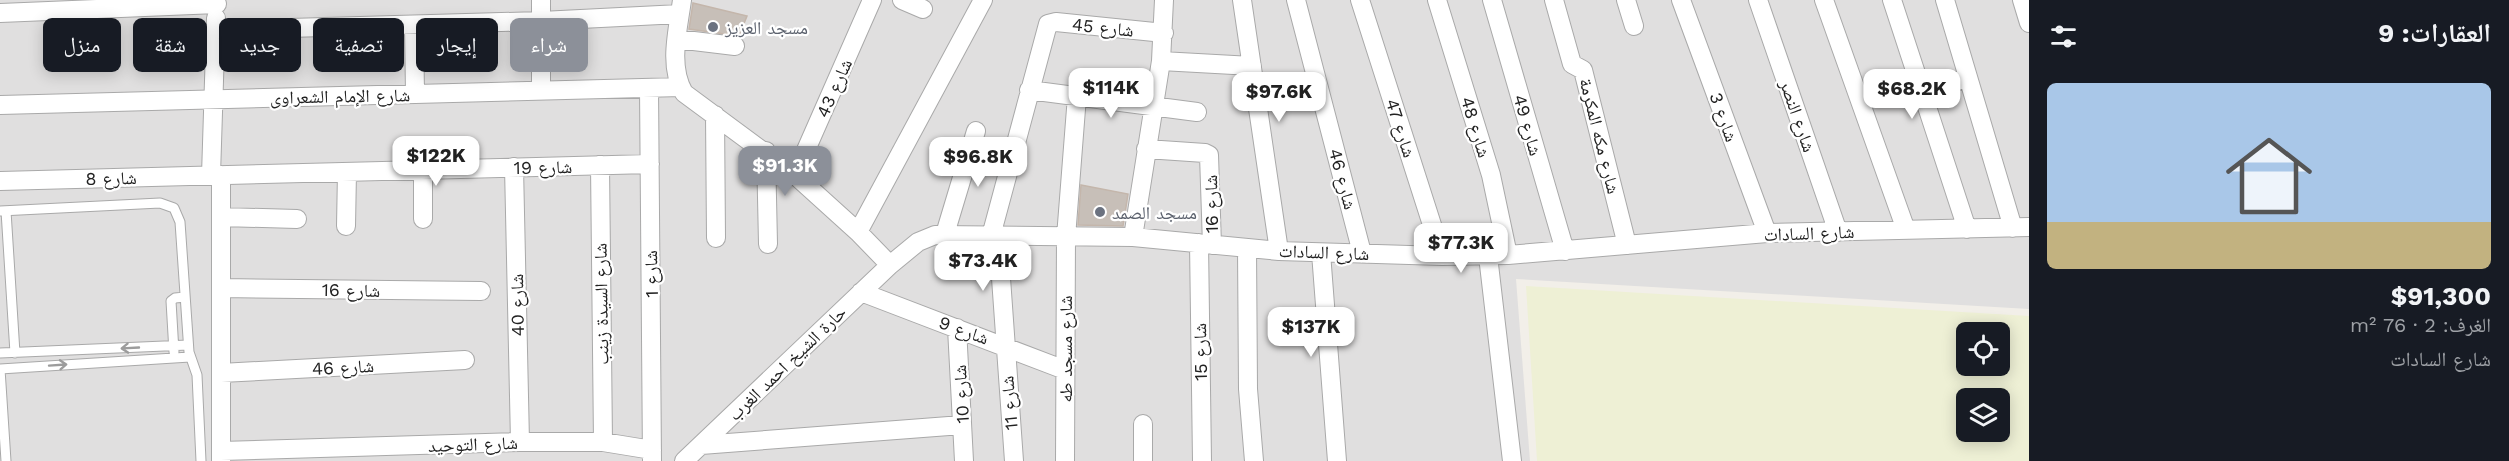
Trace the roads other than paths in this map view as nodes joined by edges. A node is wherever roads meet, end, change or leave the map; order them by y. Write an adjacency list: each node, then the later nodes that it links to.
1 (541, 0): 24 (street)
2 (872, 0): 60 (street, شارع 43)
3 (902, 0): 22 (street)
4 (982, 0): 70 (street)
5 (1164, 0): 32 (street)
6 (1242, 0): 36 (street)
7 (1296, 0): 85 (street, شارع 46)
8 (1360, 0): 87 (street, شارع 47)
9 (1437, 0): 86 (street, شارع 48)
10 (1491, 0): 83 (street, شارع 49)
11 (1554, 0): 80 (street, شارع مكه المكرمة)
12 (1626, 0): 29 (street)
13 (1681, 0): 72 (street, شارع 3)
14 (1758, 0): 71 (street, شارع النصر)
15 (1824, 0): 69 (street)
16 (1892, 0): 43 (street)
17 (1945, 0): 38 (street)
18 (2022, 0): 27 (street)
19 (217, 2): 20 (street); 31 (street)
20 (130, 4): 23 (street)
21 (681, 7): 25 (street); 33 (street)
22 (923, 9)
23 (0, 13)
24 (541, 18)
25 (571, 18)
26 (510, 22): 28 (street)
27 (2029, 23)
28 (414, 25): 31 (street); 44 (street)
29 (1634, 26)
30 (1045, 28): 32 (street, شارع 45); 40 (street, شارع 11)
31 (216, 30): 46 (street)
32 (1164, 33): 35 (street)
33 (677, 39): 34 (street); 42 (street)
34 (735, 46)
35 (1161, 61): 36 (street); 48 (street)
36 (1252, 66): 82 (street)
37 (541, 72): 41 (street)
38 (1968, 77): 43 (street); 67 (street)
39 (649, 88): 41 (street, شارع الإمام الشعراوى); 42 (street, شارع الإمام الشعراوى); 54 (street, شارع 1)
40 (1029, 90): 45 (street); 74 (street, شارع 11)
41 (541, 91): 44 (street, شارع الإمام الشعراوى)
42 (685, 92): 50 (street)
43 (1923, 93): 68 (street)
44 (414, 94): 46 (street, شارع الإمام الشعراوى)
45 (1077, 96): 48 (street); 75 (street, شارع مسجد طه)
46 (214, 99): 47 (street, شارع الإمام الشعراوى); 59 (street)
47 (0, 105)
48 (1153, 106): 49 (street); 52 (street)
49 (1197, 112)
50 (715, 115): 53 (street); 77 (street)
51 (976, 131): 73 (street)
52 (1146, 149): 76 (street); 79 (street, شارع 16)
53 (766, 152): 60 (street); 78 (street)
54 (650, 164): 55 (street, شارع 19); 113 (street, شارع 1)
55 (600, 165): 56 (street, شارع 19); 111 (street, شارع السيدة زينب)
56 (514, 167): 57 (street, شارع 19); 110 (street, شارع 40)
57 (423, 170): 58 (street, شارع 19); 65 (street)
58 (347, 172): 59 (street, شارع 19); 66 (street)
59 (216, 175): 61 (street, شارع 8); 63 (street)
60 (795, 175): 70 (street)
61 (0, 181)
62 (3, 211): 93 (lane); 100 (lane)
63 (221, 217): 64 (street); 90 (street)
64 (297, 219)
65 (423, 219)
66 (346, 226)
67 (2021, 227): 68 (street, شارع السادات)
68 (1967, 229): 69 (street, شارع السادات)
69 (1906, 230): 71 (street, شارع السادات)
70 (858, 231): 89 (street)
71 (1838, 232): 72 (street, شارع السادات)
72 (1767, 233): 80 (street, شارع السادات)
73 (945, 234): 74 (street, شارع السادات); 89 (street, شارع السادات)
74 (994, 236): 75 (street, شارع السادات); 96 (street, شارع 11)
75 (1066, 237): 76 (street, شارع السادات); 106 (street, شارع مسجد طه)
76 (1133, 237): 79 (street, شارع السادات)
77 (716, 238)
78 (768, 244)
79 (1205, 244): 81 (street, شارع السادات); 122 (street, شارع 15)
80 (1627, 245): 83 (street, شارع السادات)
81 (1247, 248): 82 (street, شارع السادات); 123 (street)
82 (1280, 251): 84 (street, شارع السادات)
83 (1565, 251): 86 (street, شارع السادات)
84 (1321, 252): 85 (street, شارع السادات); 124 (street)
85 (1362, 253): 87 (street, شارع السادات)
86 (1508, 255): 88 (street, شارع السادات)
87 (1443, 256): 88 (street, شارع السادات)
88 (1488, 256): 125 (street)
89 (890, 265): 92 (street, حارة الشيخ احمد الغرب)
90 (221, 288): 91 (street, شارع 16); 107 (street)
91 (481, 291)
92 (861, 292): 94 (street, شارع 9); 112 (street, حارة الشيخ احمد الغرب)
93 (185, 297): 95 (lane); 97 (lane)
94 (957, 328): 96 (street, شارع 9); 109 (street, شارع 10)
95 (188, 345): 97 (lane); 101 (lane)
96 (1004, 345): 106 (street, شارع 9); 119 (street, شارع 11)
97 (174, 346): 98 (lane, one-way to 98); 102 (lane)
98 (31, 352): 100 (lane); 104 (lane)
99 (0, 353): 100 (lane)
100 (15, 353)
101 (190, 357): 102 (lane); 116 (lane)
102 (175, 358): 104 (lane, one-way to 102)
103 (465, 360): 107 (street, شارع 46)
104 (31, 367): 105 (lane)
105 (0, 369): 115 (lane)
106 (1065, 370): 120 (street, شارع مسجد طه)
107 (221, 374): 114 (street)
108 (1143, 424): 121 (street)
109 (962, 425): 112 (street); 118 (street, شارع 10)
110 (520, 442): 111 (street, شارع التوحيد); 114 (street, شارع التوحيد)
111 (603, 442): 113 (street, شارع التوحيد)
112 (700, 445): 117 (street, حارة الشيخ احمد الغرب)
113 (652, 455)
114 (221, 456)
115 (6, 461)
116 (201, 461)
117 (684, 461)
118 (964, 461)
119 (1014, 461)
120 (1065, 461)
121 (1143, 461)
122 (1202, 461)
123 (1254, 461)
124 (1337, 461)
125 (1512, 461)

